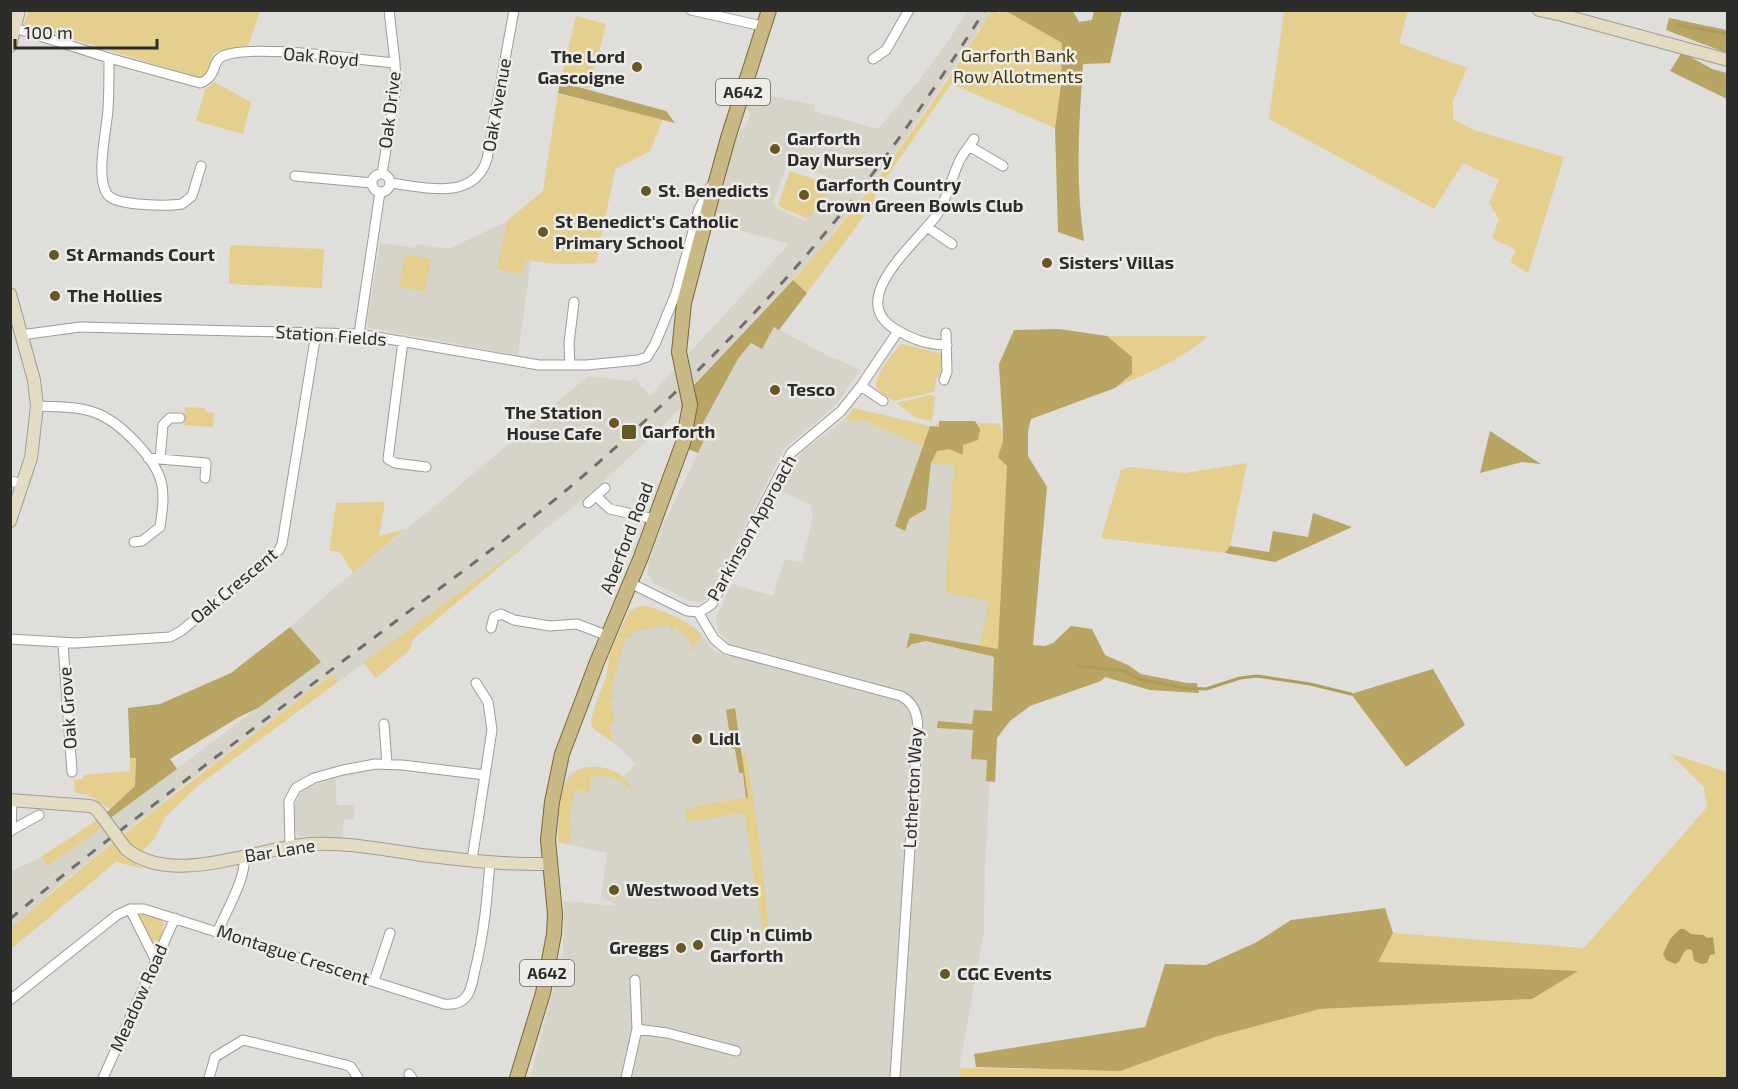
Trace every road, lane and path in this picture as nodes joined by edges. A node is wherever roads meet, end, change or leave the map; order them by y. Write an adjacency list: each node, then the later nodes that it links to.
1 (19, 10): 9 (street)
2 (389, 10): 14 (street, Oak Drive)
3 (514, 10): 21 (street, Oak Avenue)
4 (691, 10): 8 (street)
5 (769, 10): 8 (main road, Aberford Road / A642)
6 (909, 10): 12 (street)
7 (1539, 10): 13 (street)
8 (762, 26): 18 (main road, Aberford Road / A642)
9 (15, 28): 10 (street); 11 (street)
10 (10, 46)
11 (109, 58): 14 (street, Oak Royd); 15 (street)
12 (873, 59)
13 (1728, 60)
14 (395, 63): 17 (street, Oak Drive)
15 (201, 166)
16 (1003, 166): 23 (street)
17 (382, 174): 20 (street); 21 (street)
18 (718, 174): 34 (street, Station Fields); 50 (main road, Aberford Road / A642, bridge)
19 (295, 176): 20 (street)
20 (372, 183): 22 (street)
21 (390, 183): 22 (street)
22 (380, 192): 30 (street)
23 (927, 228): 24 (street); 27 (street)
24 (952, 244)
25 (10, 294): 31 (street)
26 (574, 302): 34 (street)
27 (898, 330): 33 (street); 36 (street, Parkinson Approach)
28 (316, 333): 30 (street, Station Fields); 31 (street, Station Fields); 58 (street, Oak Crescent)
29 (946, 333): 33 (street)
30 (358, 334): 32 (street, Station Fields)
31 (21, 335): 38 (street)
32 (403, 341): 34 (street, Station Fields); 44 (street)
33 (946, 345): 35 (street)
34 (570, 365)
35 (944, 380)
36 (861, 387): 37 (street); 54 (street, Parkinson Approach)
37 (883, 401)
38 (37, 406): 41 (street); 46 (street)
39 (180, 417): 42 (street)
40 (207, 452): 43 (street)
41 (148, 458): 42 (street); 52 (street)
42 (160, 459): 43 (street)
43 (206, 463): 45 (street)
44 (426, 467)
45 (205, 478)
46 (17, 483): 51 (street)
47 (605, 488): 48 (street)
48 (596, 496): 49 (street); 50 (street)
49 (588, 503)
50 (654, 519): 53 (main road, Aberford Road / A642)
51 (10, 521)
52 (134, 542)
53 (630, 583): 54 (street, Parkinson Approach); 56 (main road, Aberford Road / A642)
54 (698, 612): 87 (street, Lotherton Way)
55 (491, 628): 56 (street)
56 (608, 636): 71 (main road, Aberford Road / A642)
57 (10, 639): 58 (street, Oak Crescent)
58 (63, 644): 62 (street, Oak Grove)
59 (477, 683): 63 (street)
60 (384, 724): 61 (street)
61 (387, 764): 63 (street); 67 (street)
62 (72, 772)
63 (485, 775): 69 (street)
64 (11, 800): 65 (street, Bar Lane); 66 (street)
65 (38, 809): 66 (street); 68 (street, Bar Lane, bridge)
66 (11, 831)
67 (290, 847): 68 (street, Bar Lane); 69 (street, Bar Lane)
68 (244, 856): 74 (street)
69 (472, 860): 70 (street, Bar Lane)
70 (490, 862): 71 (street, Bar Lane); 78 (street, Montague Crescent)
71 (549, 864): 85 (main road, Aberford Road / A642)
72 (130, 909): 73 (street, Montague Crescent); 76 (street); 79 (street)
73 (175, 918): 74 (street, Montague Crescent); 76 (street, Meadow Road)
74 (218, 932): 78 (street, Montague Crescent)
75 (390, 933): 78 (street)
76 (156, 961): 82 (street, Meadow Road)
77 (635, 980): 80 (street)
78 (374, 981)
79 (10, 1000)
80 (637, 1029): 81 (street); 86 (street)
81 (736, 1051)
82 (103, 1078)
83 (209, 1078): 84 (street)
84 (358, 1078)
85 (517, 1078)
86 (626, 1078)
87 (895, 1078)

